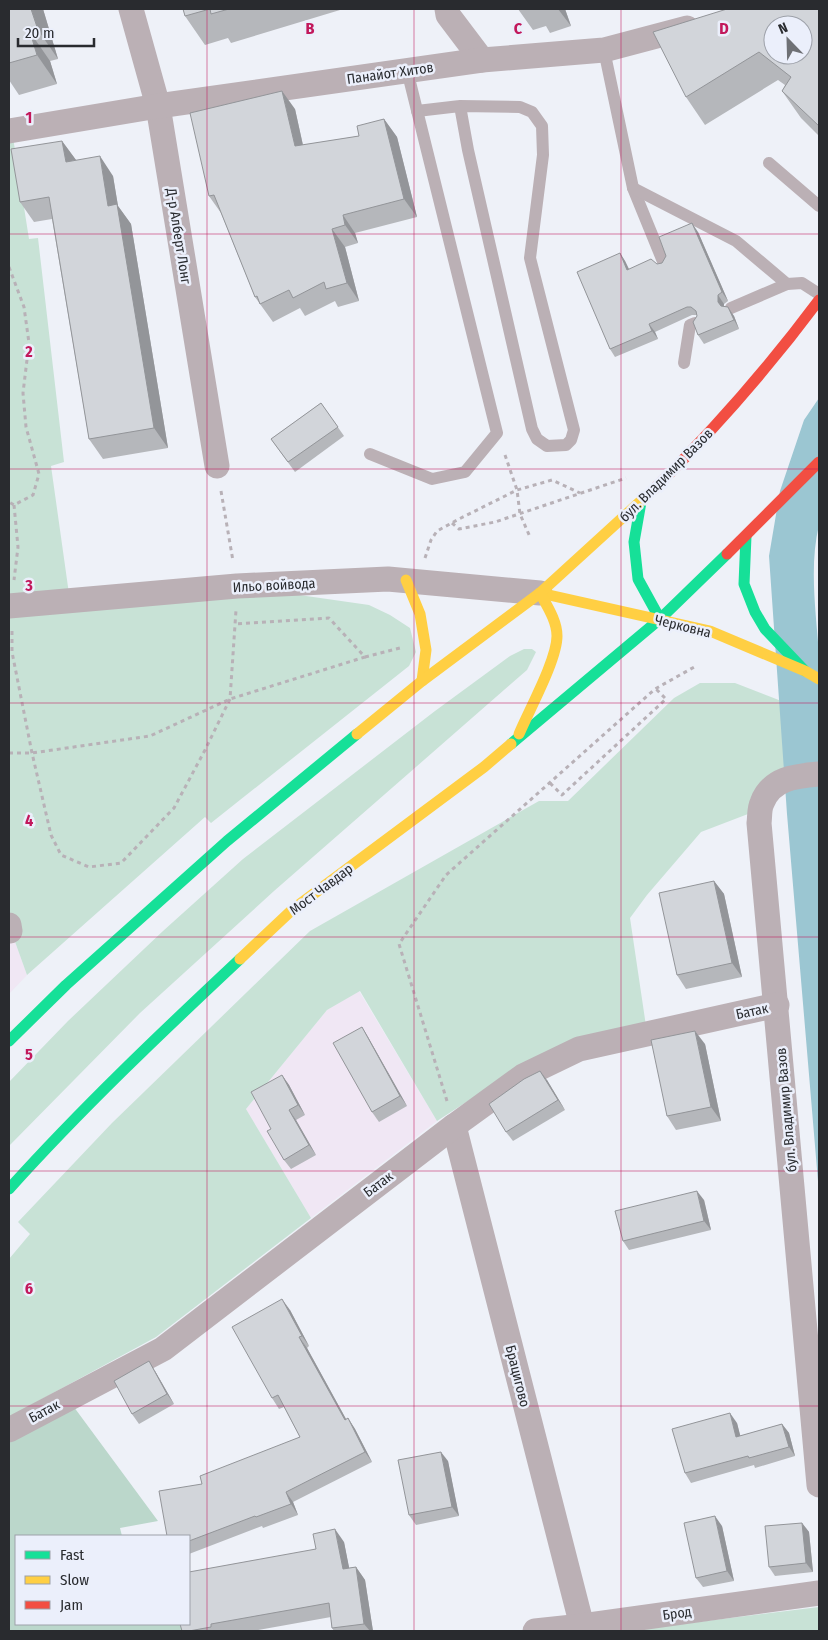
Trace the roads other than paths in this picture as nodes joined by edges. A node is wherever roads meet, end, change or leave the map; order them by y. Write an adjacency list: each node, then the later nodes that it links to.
1 (131, 9): 7 (street, Д-р Алберт Лонг)
2 (446, 9): 5 (street)
3 (712, 21): 4 (street, Панайот Хитов)
4 (604, 50): 5 (street, Панайот Хитов); 12 (lane)
5 (482, 60): 6 (street, Панайот Хитов)
6 (407, 70): 7 (street, Панайот Хитов); 9 (lane)
7 (158, 106): 10 (street, Панайот Хитов); 23 (street, Д-р Алберт Лонг)
8 (460, 106): 8 (lane); 9 (lane)
9 (417, 111): 21 (lane)
10 (9, 131)
11 (769, 163): 13 (lane)
12 (633, 188): 14 (lane); 15 (lane)
13 (819, 206)
14 (664, 264)
15 (788, 284): 16 (lane); 18 (lane)
16 (819, 294)
17 (819, 300): 24 (main road, бул. Владимир Вазов)
18 (730, 308)
19 (690, 322): 20 (lane)
20 (684, 363)
21 (370, 454)
22 (819, 462): 25 (main road)
23 (217, 466)
24 (641, 502): 27 (main road, бул. Владимир Вазов); 29 (main road)
25 (746, 536): 29 (main road); 30 (main road)
26 (412, 581): 27 (street, Ильо войвода); 28 (street, Ильо войвода); 32 (main road)
27 (540, 593): 29 (main road, Черковна); 32 (main road); 33 (main road)
28 (10, 606)
29 (660, 619): 30 (main road, Черковна); 33 (main road, Мост Чавдар)
30 (805, 671): 31 (main road, Черковна)
31 (819, 679)
32 (422, 680): 36 (main road)
33 (516, 740): 38 (main road, Мост Чавдар)
34 (819, 774): 35 (street, бул. Владимир Вазов)
35 (776, 1005): 37 (street, Батак); 40 (street, бул. Владимир Вазов)
36 (9, 1041)
37 (454, 1126): 39 (street, Батак); 42 (street, Брацигово)
38 (9, 1189)
39 (9, 1430)
40 (819, 1485)
41 (819, 1593): 42 (street, Брод)
42 (582, 1626): 43 (street, Брод)
43 (535, 1631)

